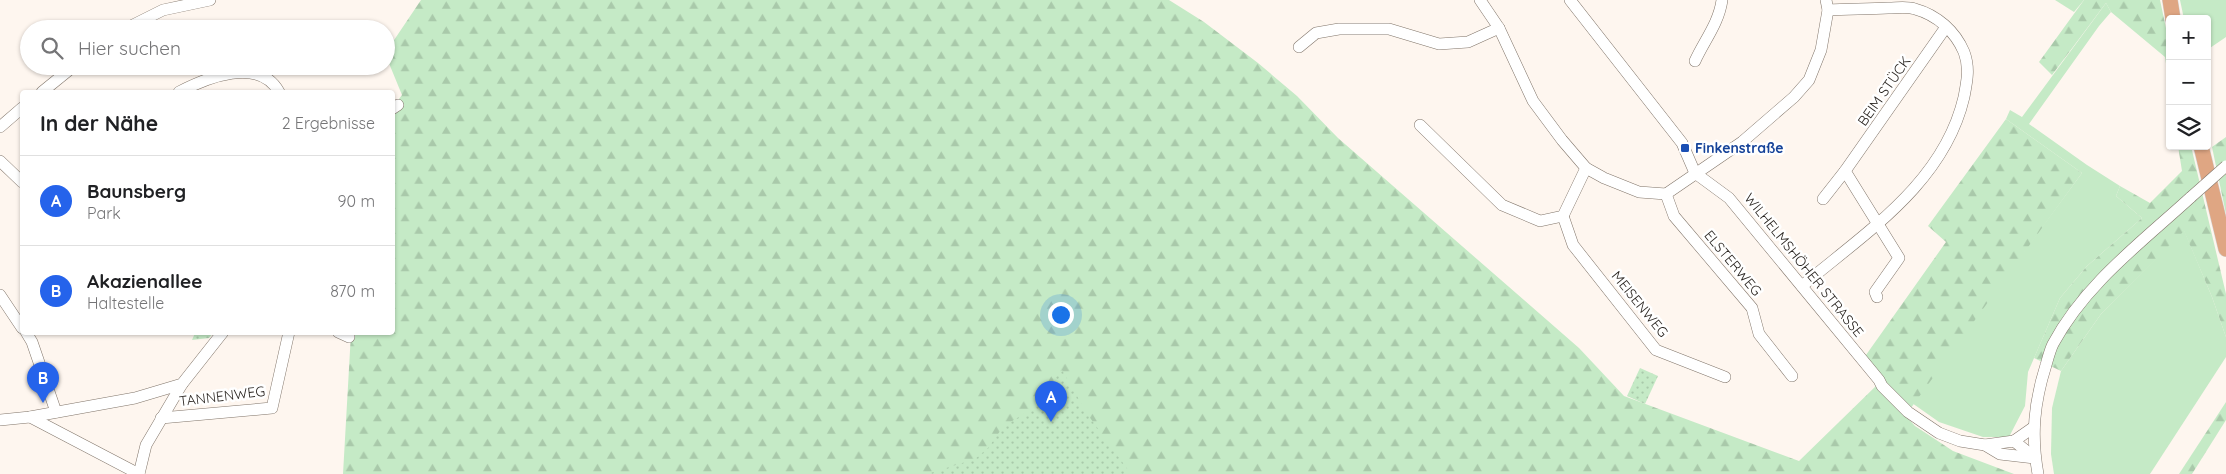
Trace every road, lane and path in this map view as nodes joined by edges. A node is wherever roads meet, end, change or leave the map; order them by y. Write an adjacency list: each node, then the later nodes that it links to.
1 (210, 0): 8 (street)
2 (1480, 0): 10 (street)
3 (1570, 0): 27 (street)
4 (1722, 0): 12 (street)
5 (2170, 0): 7 (main road)
6 (1827, 5): 9 (street); 27 (street)
7 (2172, 15)
8 (143, 20)
9 (1946, 27): 26 (street, BEIM STÜCK); 32 (street)
10 (1499, 28): 11 (street); 25 (street)
11 (1299, 47)
12 (1695, 61)
13 (63, 75): 16 (street)
14 (228, 75): 17 (street)
15 (256, 75): 18 (street)
16 (44, 90)
17 (186, 90)
18 (277, 90)
19 (20, 110): 21 (street)
20 (1420, 126): 31 (street)
21 (0, 127)
22 (2202, 150): 33 (main road)
23 (0, 161): 28 (street)
24 (2226, 166): 48 (street, bridge)
25 (1586, 168): 29 (street); 31 (street)
26 (1845, 171): 30 (street, BEIM STÜCK); 32 (street)
27 (1695, 173): 29 (street); 34 (street, WILHELMSHÖHER STRASSE)
28 (20, 180)
29 (1666, 194): 41 (street, ELSTERWEG)
30 (1823, 199)
31 (1563, 216): 42 (street, MEISENWEG)
32 (1878, 222): 34 (street); 36 (street)
33 (2226, 249)
34 (1802, 286): 50 (street, WILHELMSHÖHER STRASSE)
35 (0, 296): 37 (street)
36 (1877, 298)
37 (20, 325)
38 (28, 335): 44 (street)
39 (221, 335): 43 (street)
40 (288, 335): 46 (street, TANNENWEG)
41 (1792, 376)
42 (1725, 378)
43 (182, 384): 44 (street); 46 (street)
44 (56, 412): 45 (street)
45 (30, 417): 47 (street); 52 (street)
46 (161, 418): 52 (street)
47 (0, 420)
48 (2034, 427): 49 (street, WILHELMSHÖHER STRASSE); 51 (street)
49 (2014, 441): 50 (street, WILHELMSHÖHER STRASSE); 51 (street)
50 (1985, 445): 51 (street, WILHELMSHÖHER STRASSE)
51 (2036, 458): 53 (street)
52 (139, 474)
53 (2038, 474)

